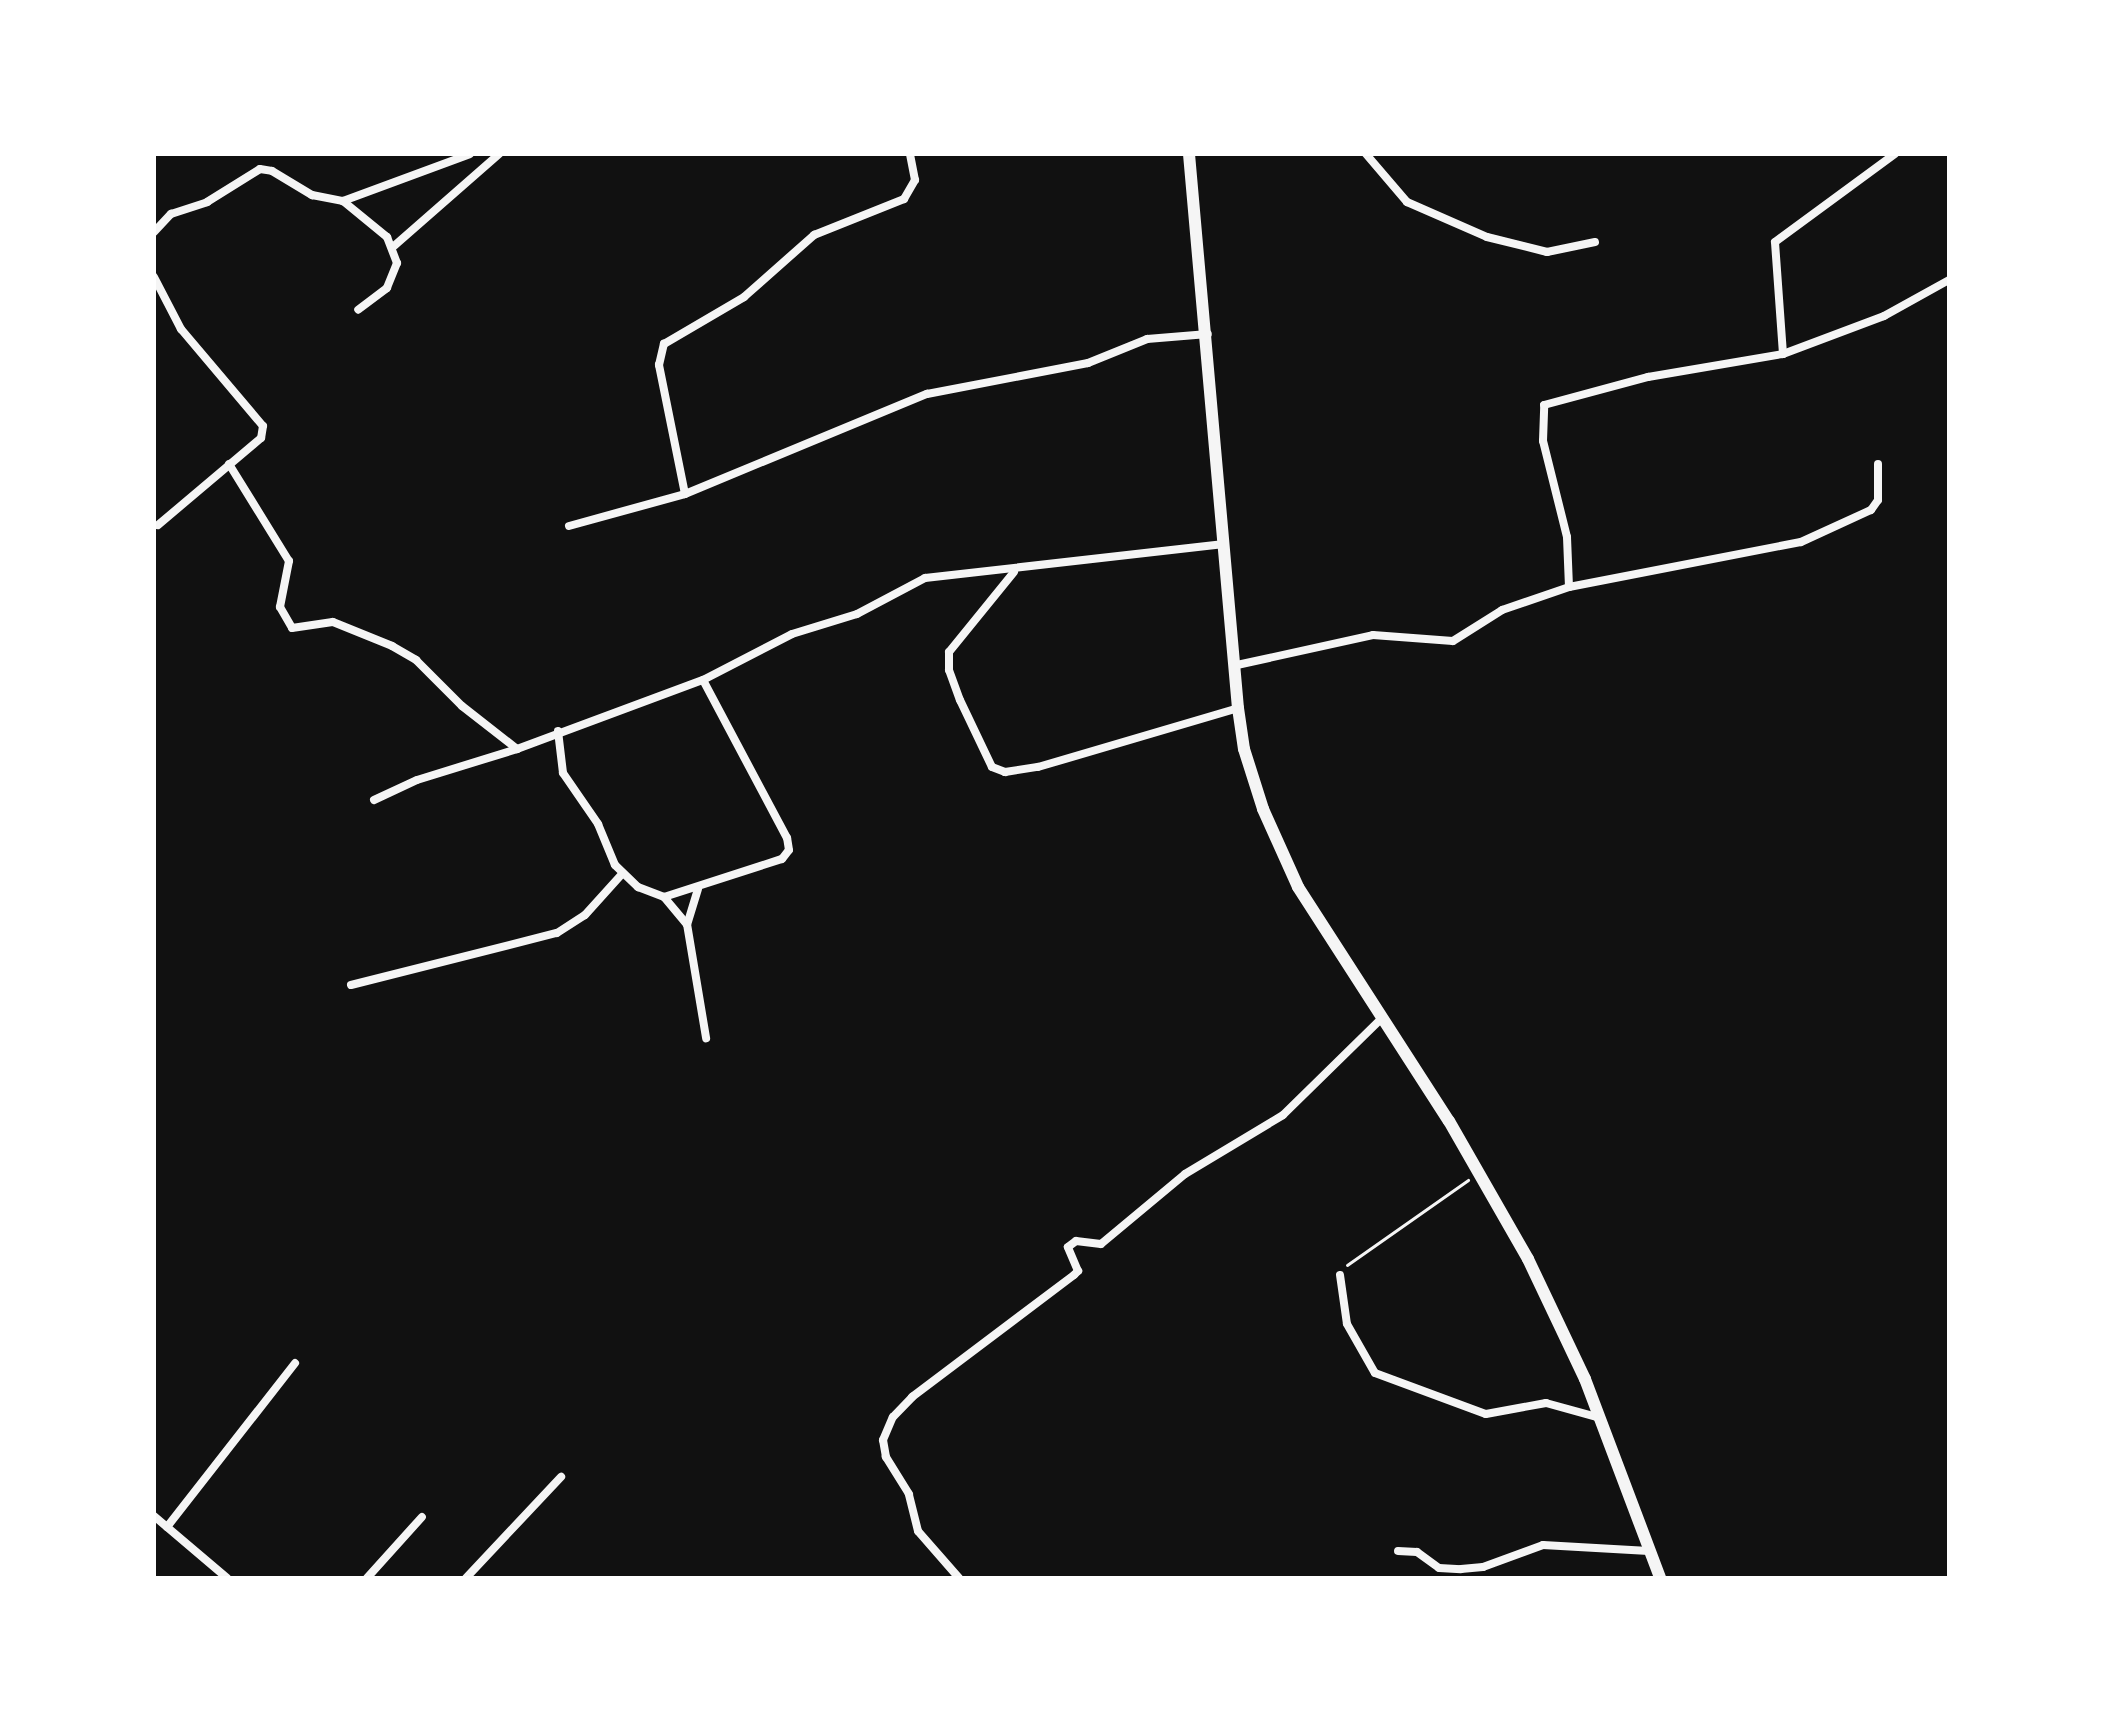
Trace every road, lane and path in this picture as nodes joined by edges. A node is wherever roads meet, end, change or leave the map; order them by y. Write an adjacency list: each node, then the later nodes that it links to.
1 (470, 154): 7 (street)
2 (499, 154): 10 (street)
3 (910, 154): 18 (street)
4 (1189, 154): 14 (street)
5 (1366, 154): 9 (street)
6 (1895, 154): 15 (street)
7 (343, 201): 8 (street); 10 (street)
8 (154, 232)
9 (1595, 242)
10 (394, 246): 13 (street)
11 (154, 277): 16 (street)
12 (1949, 280): 15 (street)
13 (358, 310)
14 (1209, 334): 18 (street); 21 (street)
15 (1783, 354): 23 (street)
16 (229, 464): 19 (street); 28 (street)
17 (1878, 464): 23 (street)
18 (685, 494): 20 (street)
19 (158, 525)
20 (569, 526)
21 (1224, 544): 22 (street); 24 (street)
22 (1014, 572): 25 (street); 26 (street)
23 (1569, 587): 24 (street)
24 (1237, 665): 26 (street)
25 (703, 680): 27 (street); 31 (street)
26 (1238, 708): 35 (street)
27 (558, 731): 28 (street); 30 (street)
28 (517, 749): 29 (street)
29 (374, 800)
30 (622, 874): 32 (street); 34 (street)
31 (698, 889): 32 (street); 33 (street)
32 (664, 897): 33 (street)
33 (687, 924): 36 (street)
34 (351, 985)
35 (1382, 1018): 37 (street); 50 (street)
36 (706, 1038)
37 (1479, 1172): 38 (path); 40 (street)
38 (1340, 1275): 40 (street)
39 (295, 1363): 44 (street)
40 (1600, 1418): 46 (street)
41 (561, 1477): 49 (street)
42 (154, 1516): 44 (street)
43 (422, 1517): 48 (street)
44 (167, 1527): 47 (street)
45 (1398, 1551): 46 (street)
46 (1649, 1551): 51 (street)
47 (227, 1578)
48 (367, 1578)
49 (466, 1578)
50 (959, 1578)
51 (1660, 1578)

